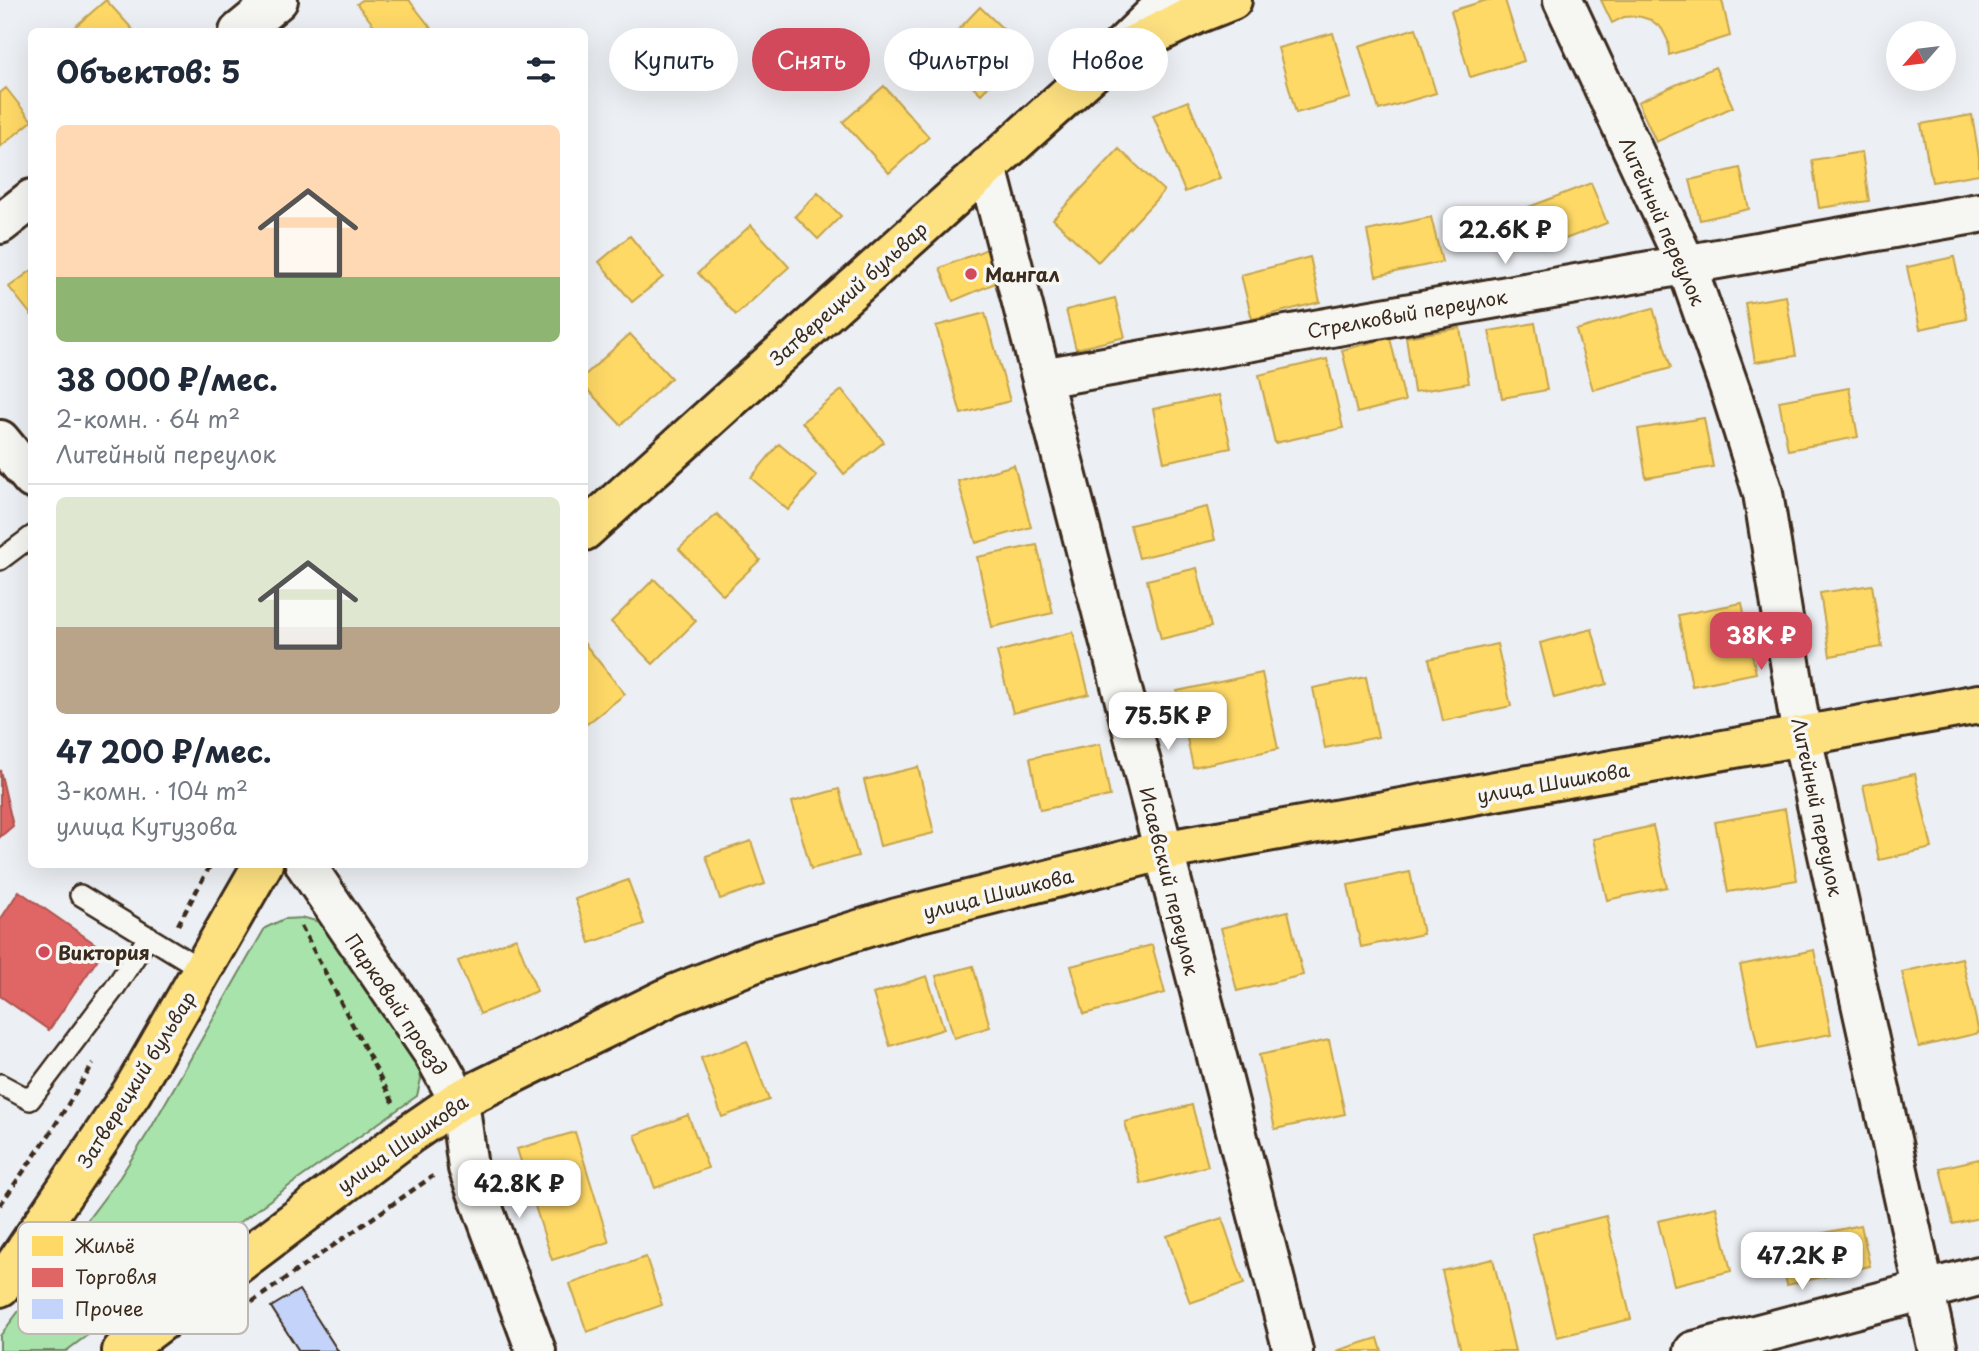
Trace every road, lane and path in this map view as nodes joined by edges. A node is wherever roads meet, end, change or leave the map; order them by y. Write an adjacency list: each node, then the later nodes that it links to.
1 (278, 0): 5 (street)
2 (1169, 0): 6 (street, Затверецкий бульвар)
3 (1232, 0): 7 (main road, Затверецкий бульвар)
4 (1563, 0): 13 (street, Литейный переулок)
5 (244, 28)
6 (1140, 28)
7 (1168, 28)
8 (1072, 91): 9 (main road, Затверецкий бульвар)
9 (987, 167): 14 (street, Исаевский переулок); 17 (main road, Затверецкий бульвар)
10 (28, 202): 12 (street)
11 (1979, 213): 13 (street, Стрелковый переулок)
12 (0, 224)
13 (1686, 264): 14 (street, Стрелковый переулок); 21 (street, Литейный переулок)
14 (1042, 378): 22 (street, Исаевский переулок)
15 (0, 440): 16 (street)
16 (28, 474)
17 (588, 527)
18 (28, 539): 19 (lane)
19 (0, 560)
20 (1979, 704): 21 (main road, улица Шишкова)
21 (1802, 737): 22 (main road, улица Шишкова); 38 (street, Литейный переулок)
22 (1162, 851): 30 (main road, улица Шишкова); 43 (street, Исаевский переулок)
23 (260, 868): 28 (main road, Затверецкий бульвар)
24 (308, 868): 30 (street, Парковый проезд)
25 (80, 895): 27 (lane)
26 (300, 924): 31 (path)
27 (149, 936): 28 (lane); 29 (lane)
28 (203, 970): 33 (main road, Затверецкий бульвар)
29 (0, 1084)
30 (459, 1100): 34 (main road, улица Шишкова); 42 (street, Парковый проезд)
31 (394, 1105)
32 (436, 1174): 39 (path)
33 (44, 1222)
34 (248, 1256)
35 (18, 1260): 37 (main road, Затверецкий бульвар)
36 (1979, 1276): 38 (street)
37 (0, 1287)
38 (1925, 1290): 44 (street); 45 (street, Литейный переулок)
39 (248, 1304)
40 (145, 1334): 41 (main road, улица Шишкова)
41 (122, 1351)
42 (536, 1351)
43 (1293, 1351)
44 (1694, 1351)
45 (1938, 1351)

